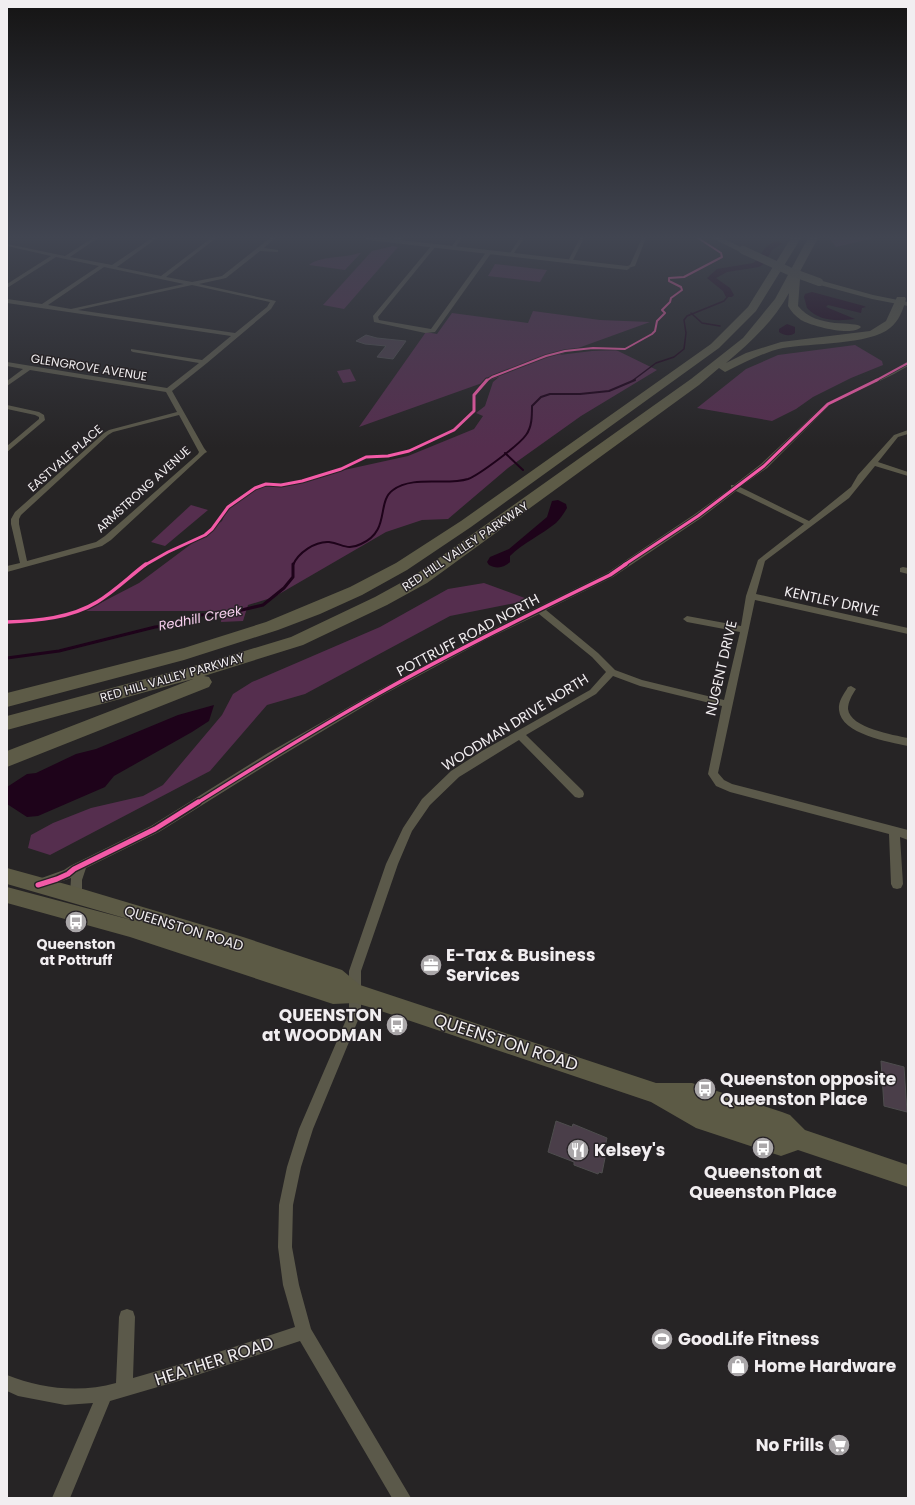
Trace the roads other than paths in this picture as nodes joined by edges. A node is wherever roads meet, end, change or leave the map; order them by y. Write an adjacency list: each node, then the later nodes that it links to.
1 (56, 308): 11 (street)
2 (78, 308): 11 (street)
3 (269, 308): 12 (street)
4 (381, 308): 5 (street)
5 (449, 308)
6 (752, 308): 37 (highway, RED HILL VALLEY PARKWAY)
7 (773, 308): 18 (highway, RED HILL VALLEY PARKWAY)
8 (795, 308): 9 (highway)
9 (890, 308)
10 (897, 308): 18 (highway)
11 (71, 311): 12 (street)
12 (234, 335): 14 (street)
13 (133, 350): 14 (street)
14 (204, 362): 20 (street)
15 (908, 363): 27 (street, POTTRUFF ROAD NORTH)
16 (7, 364): 17 (street, GLENGROVE AVENUE)
17 (28, 368): 19 (street); 20 (street, GLENGROVE AVENUE)
18 (695, 382): 36 (highway, RED HILL VALLEY PARKWAY)
19 (7, 384)
20 (168, 390): 22 (street, ARMSTRONG AVENUE)
21 (7, 407): 24 (street)
22 (181, 413): 29 (street, EASTVALE PLACE); 29 (street, ARMSTRONG AVENUE)
23 (908, 432): 25 (street, NUGENT DRIVE)
24 (7, 450)
25 (874, 463): 26 (street); 28 (street, NUGENT DRIVE)
26 (908, 474)
27 (734, 487): 28 (street); 32 (street, POTTRUFF ROAD NORTH)
28 (809, 524): 31 (street, NUGENT DRIVE)
29 (24, 564): 30 (street, ARMSTRONG AVENUE)
30 (7, 569)
31 (750, 596): 34 (street, NUGENT DRIVE); 35 (street, KENTLEY DRIVE)
32 (539, 609): 38 (street); 50 (street, POTTRUFF ROAD NORTH)
33 (687, 619): 34 (street)
34 (745, 630): 42 (street, NUGENT DRIVE)
35 (908, 631)
36 (297, 641): 43 (highway, RED HILL VALLEY PARKWAY); 46 (highway)
37 (123, 670): 39 (highway); 41 (highway, RED HILL VALLEY PARKWAY)
38 (612, 672): 42 (street); 44 (street, WOODMAN DRIVE NORTH)
39 (7, 686)
40 (851, 689): 45 (street)
41 (7, 700)
42 (727, 704): 48 (street, NUGENT DRIVE)
43 (7, 723)
44 (520, 735): 47 (street); 56 (street, WOODMAN DRIVE NORTH)
45 (908, 742)
46 (7, 759)
47 (579, 794)
48 (894, 832): 49 (street, NUGENT DRIVE); 52 (street)
49 (908, 835)
50 (82, 865): 53 (street, POTTRUFF ROAD NORTH); 55 (street)
51 (7, 876): 53 (main road, QUEENSTON ROAD)
52 (897, 884)
53 (38, 885): 55 (main road, QUEENSTON ROAD)
54 (7, 895): 56 (main road, QUEENSTON ROAD)
55 (76, 895): 56 (main road, QUEENSTON ROAD)
56 (355, 992): 57 (main road, QUEENSTON ROAD); 59 (street, WOODMAN DRIVE NORTH)
57 (908, 1176)
58 (127, 1317): 61 (street)
59 (304, 1332): 61 (street, HEATHER ROAD); 64 (street, WOODMAN DRIVE NORTH)
60 (7, 1383): 62 (street, HEATHER ROAD)
61 (124, 1389): 62 (street, HEATHER ROAD)
62 (105, 1394): 63 (street)
63 (61, 1498)
64 (402, 1498)

